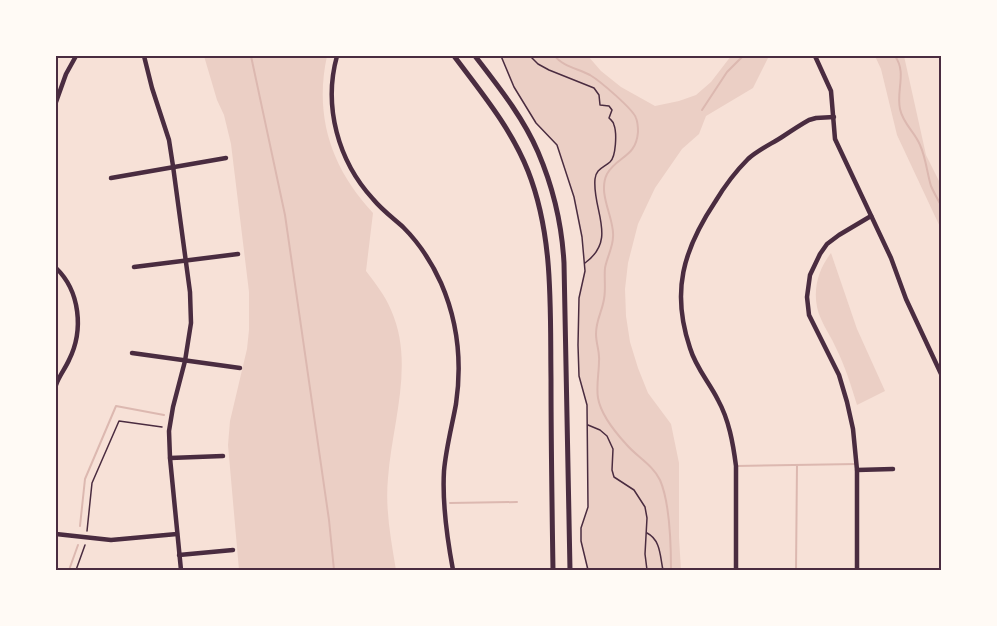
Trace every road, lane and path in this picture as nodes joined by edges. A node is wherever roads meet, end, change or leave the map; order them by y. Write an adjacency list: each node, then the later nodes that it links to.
1 (76, 56): 8 (street)
2 (144, 56): 11 (street)
3 (337, 56): 38 (street)
4 (454, 56): 39 (street)
5 (476, 56): 40 (street)
6 (530, 56): 16 (path)
7 (815, 56): 9 (street)
8 (56, 102)
9 (834, 117): 13 (street); 43 (street)
10 (226, 158): 11 (street)
11 (173, 166): 12 (street); 15 (street)
12 (111, 178)
13 (871, 216): 22 (street); 29 (street)
14 (238, 254): 15 (street)
15 (186, 261): 17 (street); 20 (street)
16 (585, 264)
17 (134, 267)
18 (56, 268): 23 (street)
19 (132, 353): 20 (street)
20 (186, 361): 21 (street); 25 (street)
21 (240, 368)
22 (942, 376)
23 (56, 385)
24 (587, 425): 30 (path)
25 (169, 428): 27 (street); 33 (path)
26 (223, 456): 27 (street)
27 (170, 458): 32 (street)
28 (893, 469): 29 (street)
29 (857, 470): 44 (street)
30 (646, 533): 41 (path); 42 (path)
31 (56, 534): 33 (street)
32 (177, 534): 33 (street); 35 (street)
33 (87, 537): 36 (path)
34 (233, 550): 35 (street)
35 (179, 555): 37 (street)
36 (76, 570)
37 (181, 570)
38 (453, 570)
39 (553, 570)
40 (570, 570)
41 (647, 570)
42 (663, 570)
43 (736, 570)
44 (857, 570)

